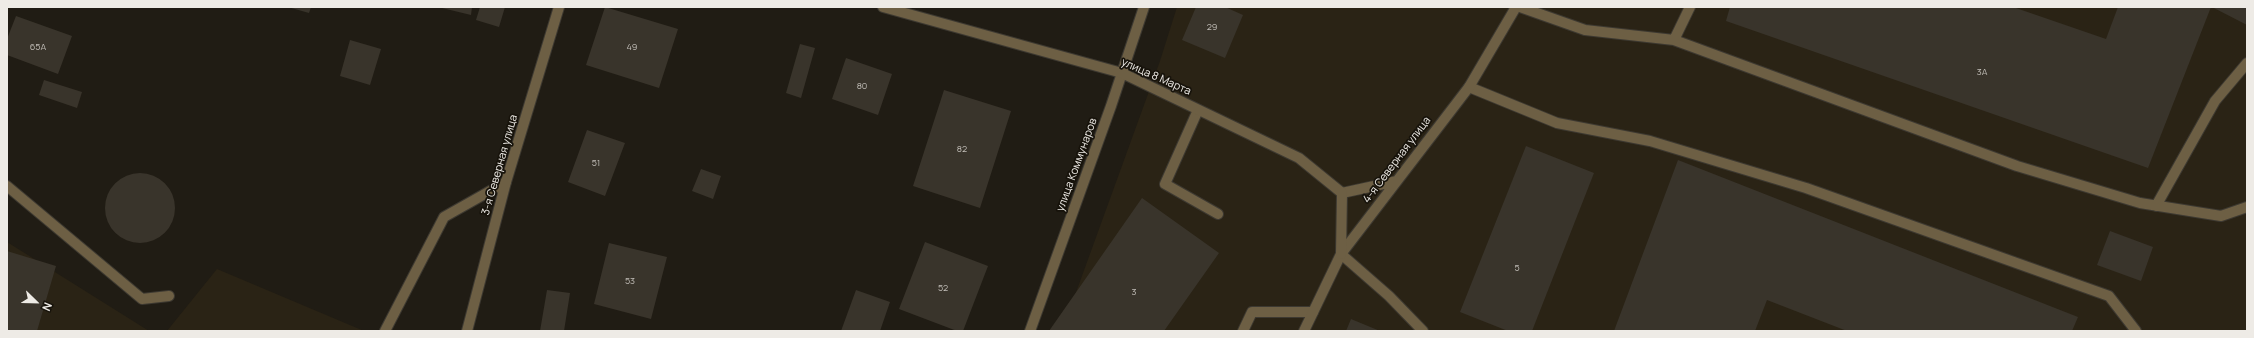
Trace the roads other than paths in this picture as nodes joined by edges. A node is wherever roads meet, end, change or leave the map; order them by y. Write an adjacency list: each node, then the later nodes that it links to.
1 (559, 7): 13 (street, 3-я Северная улица)
2 (883, 7): 9 (street, улица 8 Марта)
3 (1144, 7): 9 (street, улица Коммунаров)
4 (1516, 7): 10 (street, 4-я Северная улица)
5 (1520, 7): 7 (street)
6 (1690, 7): 7 (street)
7 (1674, 40): 16 (street)
8 (2247, 63): 16 (street)
9 (1122, 73): 11 (street, улица 8 Марта); 24 (street, улица Коммунаров)
10 (1469, 87): 12 (street, 4-я Северная улица); 28 (street)
11 (1198, 110): 15 (street, улица 8 Марта); 18 (street)
12 (1397, 181): 15 (street); 19 (street, 4-я Северная улица)
13 (506, 182): 22 (street); 23 (street, 3-я Северная улица)
14 (7, 186): 20 (street)
15 (1342, 193): 19 (street)
16 (2156, 206): 17 (street)
17 (2247, 207)
18 (1218, 214)
19 (1341, 254): 21 (street, 4-я Северная улица); 27 (street)
20 (169, 296)
21 (1313, 312): 25 (street); 26 (street, 4-я Северная улица)
22 (385, 331)
23 (467, 331)
24 (1030, 331)
25 (1243, 331)
26 (1304, 331)
27 (1423, 331)
28 (2136, 331)

